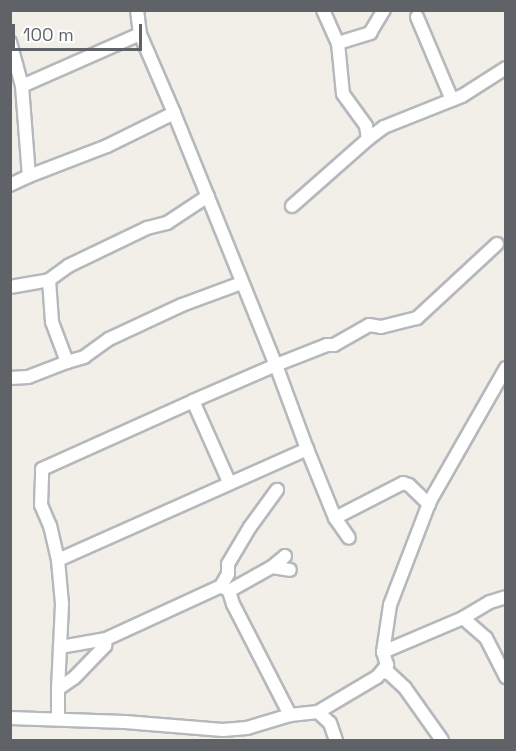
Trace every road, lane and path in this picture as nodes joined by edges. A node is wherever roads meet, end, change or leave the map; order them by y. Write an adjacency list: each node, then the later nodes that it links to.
1 (137, 10): 5 (street)
2 (322, 10): 7 (street)
3 (384, 10): 7 (street)
4 (417, 16): 10 (street)
5 (140, 34): 9 (street); 11 (street)
6 (10, 42): 9 (street)
7 (338, 43): 12 (street)
8 (506, 68): 10 (street)
9 (22, 86): 13 (street)
10 (452, 100): 12 (street)
11 (174, 113): 13 (street); 15 (street)
12 (368, 139): 16 (street)
13 (29, 176): 14 (street)
14 (10, 184)
15 (208, 196): 18 (street); 19 (street)
16 (292, 206)
17 (497, 244): 22 (street)
18 (49, 280): 20 (street); 21 (street)
19 (241, 283): 21 (street); 22 (street)
20 (10, 287)
21 (67, 362): 24 (street)
22 (276, 365): 25 (street); 26 (street)
23 (506, 368): 29 (street)
24 (10, 378)
25 (193, 402): 27 (street); 33 (street)
26 (307, 449): 27 (street); 30 (street)
27 (229, 482): 33 (street)
28 (277, 490): 36 (street)
29 (429, 504): 30 (street); 41 (street)
30 (335, 518): 31 (street)
31 (349, 538)
32 (285, 556): 34 (street)
33 (58, 560): 40 (street)
34 (272, 567): 35 (street); 36 (street)
35 (290, 570)
36 (225, 588): 39 (street); 46 (street)
37 (506, 597): 38 (street)
38 (463, 618): 41 (street); 43 (street)
39 (106, 639): 40 (street); 44 (street)
40 (60, 647): 44 (street)
41 (383, 652): 42 (street)
42 (382, 672): 45 (street); 50 (street)
43 (506, 677)
44 (58, 689): 48 (street)
45 (318, 712): 46 (street); 49 (street)
46 (290, 716): 48 (street)
47 (10, 718): 48 (street)
48 (58, 719)
49 (336, 741)
50 (442, 741)

